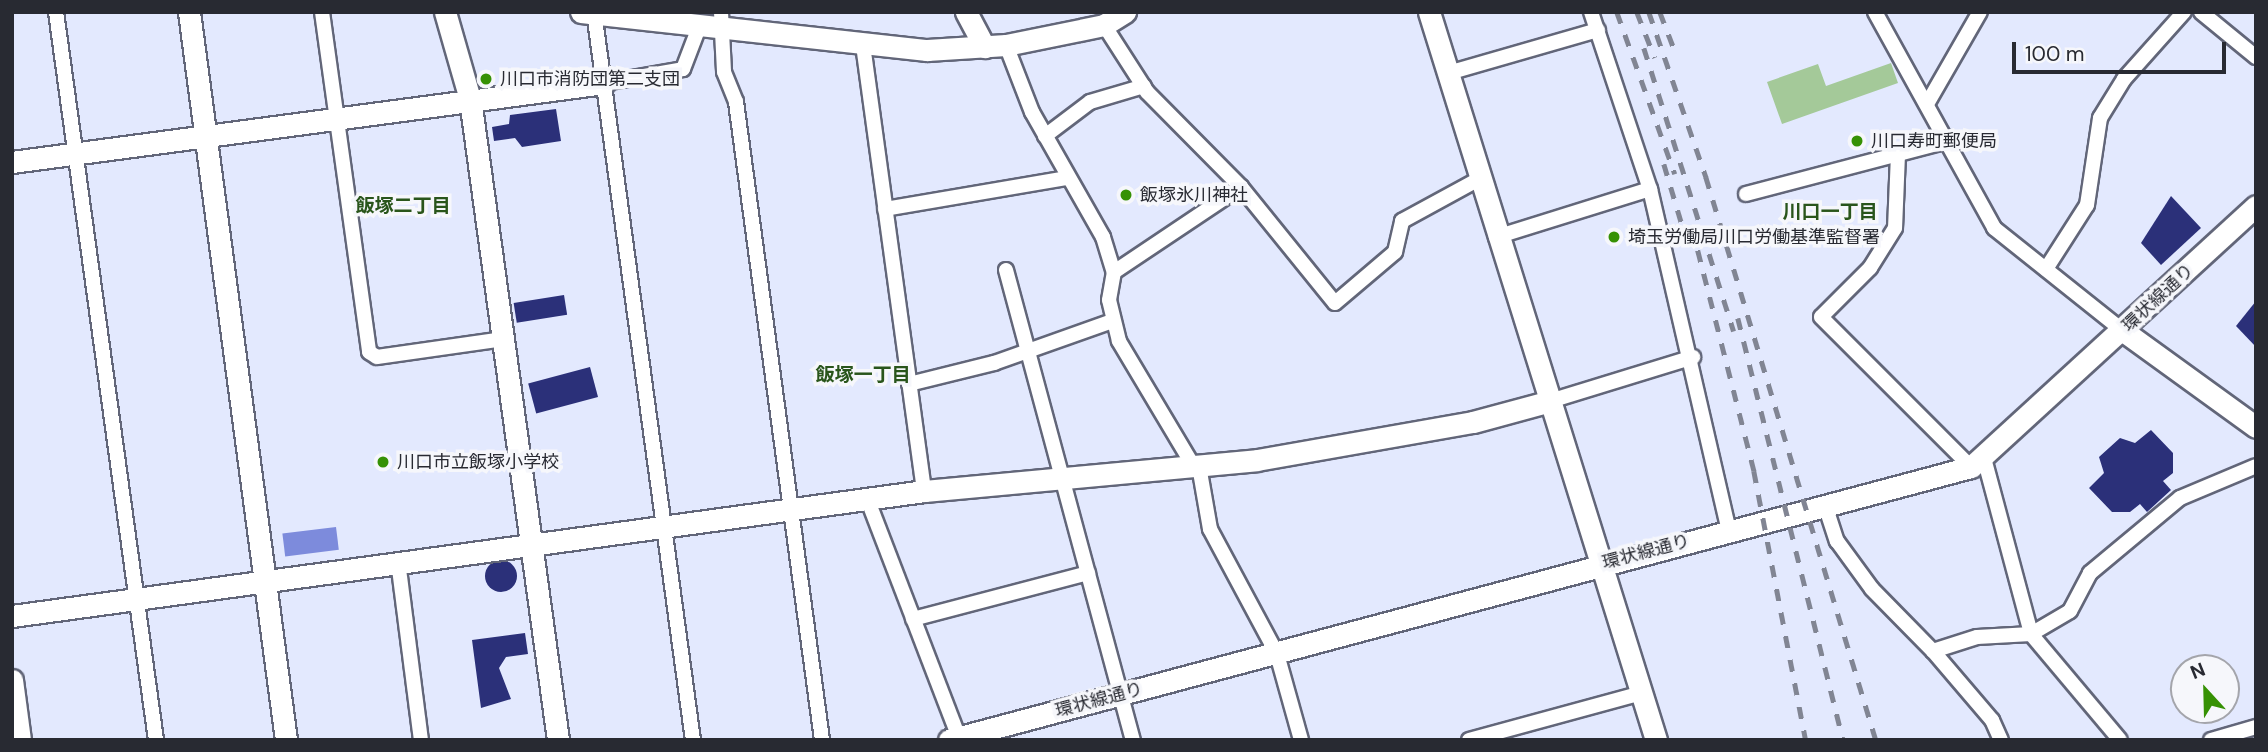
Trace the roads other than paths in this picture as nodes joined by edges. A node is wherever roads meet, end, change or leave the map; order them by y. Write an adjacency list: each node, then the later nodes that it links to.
1 (56, 12): 31 (street)
2 (189, 12): 27 (street)
3 (322, 12): 26 (street)
4 (445, 12): 24 (street)
5 (966, 12): 19 (street)
6 (1125, 12): 15 (street)
7 (1429, 12): 21 (street)
8 (1591, 12): 17 (street)
9 (1875, 12): 25 (street)
10 (1980, 12): 25 (street)
11 (2184, 12): 41 (street)
12 (2201, 12): 20 (street)
13 (590, 13): 16 (street); 22 (street)
14 (722, 21): 16 (street); 18 (street); 59 (street)
15 (1104, 25): 19 (street); 23 (street)
16 (699, 27): 22 (street)
17 (1598, 30): 21 (street); 36 (street)
18 (863, 45): 19 (street); 39 (street)
19 (996, 46): 28 (street)
20 (2256, 58)
21 (1448, 73): 34 (street)
22 (604, 83): 24 (street); 60 (street)
23 (1144, 86): 28 (street); 35 (street)
24 (470, 99): 26 (street); 46 (street)
25 (1927, 104): 29 (street)
26 (337, 116): 27 (street); 46 (street)
27 (206, 136): 31 (street); 66 (street)
28 (1045, 136): 33 (street)
29 (1948, 141): 30 (street); 41 (street)
30 (1898, 154): 37 (street); 52 (street)
31 (75, 155): 32 (street); 67 (street)
32 (12, 162)
33 (1066, 178): 39 (street); 43 (street)
34 (1479, 179): 35 (street); 40 (street)
35 (1241, 187): 43 (street)
36 (1650, 189): 40 (street); 48 (street)
37 (1746, 194)
38 (2256, 206): 45 (street, 環状線通り)
39 (885, 209): 49 (street)
40 (1496, 237): 50 (street)
41 (2046, 269): 45 (street)
42 (1006, 270): 47 (street)
43 (1114, 272): 44 (street)
44 (1110, 322): 47 (street); 53 (street)
45 (2122, 330): 51 (street); 52 (street, 環状線通り)
46 (504, 339): 62 (street)
47 (1029, 351): 49 (street); 55 (street)
48 (1693, 357): 50 (street); 61 (street)
49 (909, 384): 56 (street)
50 (1547, 402): 53 (street); 64 (street)
51 (2256, 428)
52 (1978, 463): 58 (street, 環状線通り); 70 (street)
53 (1197, 466): 55 (street); 72 (street)
54 (2256, 466): 70 (street)
55 (1063, 478): 56 (street); 65 (street)
56 (924, 491): 57 (street)
57 (867, 498): 59 (street); 69 (street)
58 (1825, 506): 61 (street, 環状線通り); 71 (street)
59 (790, 508): 60 (street); 84 (street)
60 (663, 526): 62 (street); 83 (street)
61 (1729, 531): 64 (street, 環状線通り)
62 (531, 543): 63 (street); 82 (street)
63 (398, 561): 66 (street); 81 (street)
64 (1597, 565): 72 (street, 環状線通り); 74 (street)
65 (1088, 573): 69 (street); 75 (street)
66 (268, 580): 67 (street); 80 (street)
67 (138, 598): 68 (street); 79 (street)
68 (12, 616)
69 (913, 619): 77 (street)
70 (2031, 634): 71 (street); 90 (street)
71 (1933, 651): 89 (street)
72 (1277, 654): 75 (street, 環状線通り); 86 (street)
73 (12, 680): 78 (street)
74 (1642, 693): 87 (street); 88 (street)
75 (1121, 695): 77 (street, 環状線通り); 85 (street)
76 (2256, 727): 91 (street)
77 (956, 739)
78 (20, 740)
79 (156, 740)
80 (286, 740)
81 (421, 740)
82 (558, 740)
83 (692, 740)
84 (822, 740)
85 (1133, 740)
86 (1301, 740)
87 (1469, 740)
88 (1656, 740)
89 (2001, 740)
90 (2120, 740)
91 (2211, 740)

